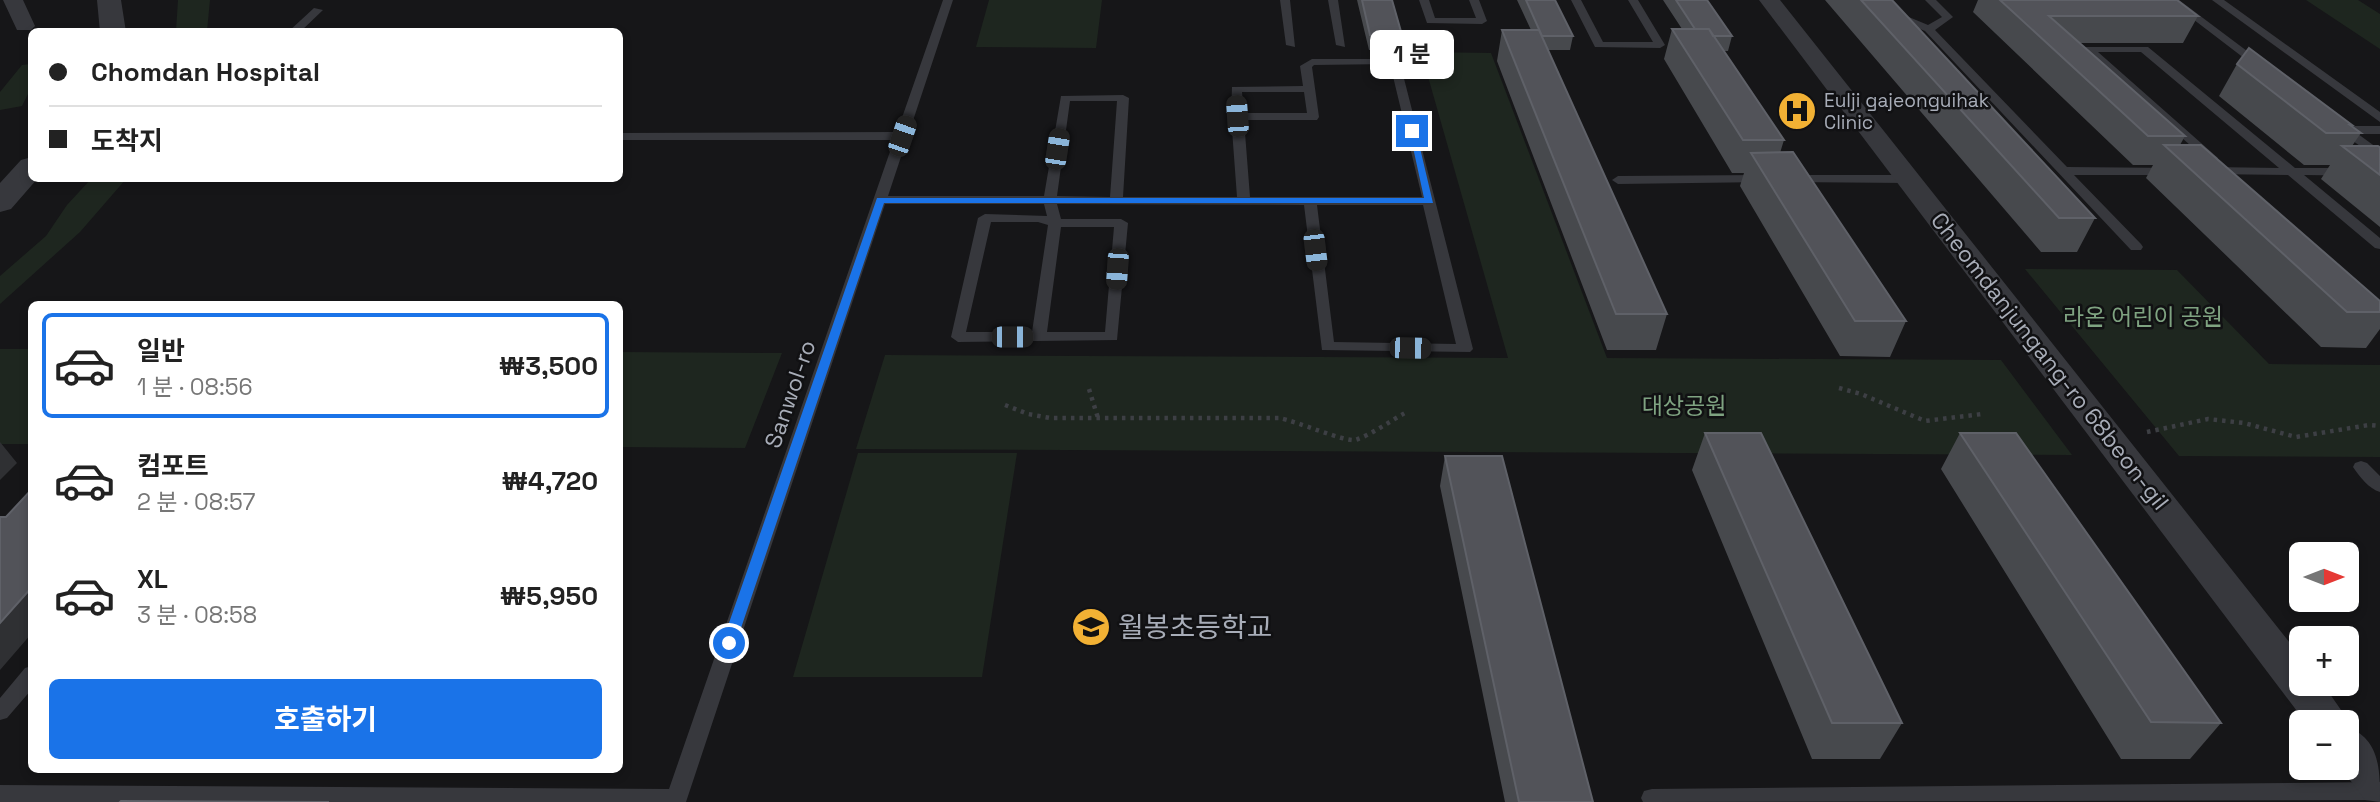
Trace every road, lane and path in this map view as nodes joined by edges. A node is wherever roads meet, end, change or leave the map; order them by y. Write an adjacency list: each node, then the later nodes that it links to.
1 (13, 0): 16 (street)
2 (110, 0): 17 (street)
3 (948, 0): 30 (lane, Sanwol-ro)
4 (1285, 0): 20 (lane)
5 (1333, 0): 21 (lane)
6 (1424, 0): 7 (lane)
7 (1474, 0)
8 (1576, 0): 9 (lane)
9 (1633, 0)
10 (1769, 0): 36 (street, Cheomdanjungang-ro 68beon-gil)
11 (1884, 0): 19 (lane)
12 (1930, 0): 19 (lane)
13 (2174, 0): 22 (lane)
14 (2217, 0): 25 (lane)
15 (318, 10): 18 (lane)
16 (24, 26)
17 (113, 28)
18 (298, 28)
19 (1929, 29): 32 (lane)
20 (1291, 44)
21 (1341, 45)
22 (2270, 73)
23 (1309, 89): 24 (lane); 24 (lane); 44 (lane)
24 (1237, 116): 42 (lane)
25 (2380, 118)
26 (2335, 122): 27 (lane)
27 (2346, 130): 28 (lane); 31 (lane)
28 (2380, 130)
29 (623, 136): 30 (lane)
30 (902, 136): 39 (lane, Sanwol-ro)
31 (2380, 156)
32 (2064, 171): 33 (lane); 47 (lane)
33 (2227, 171): 34 (lane); 34 (lane); 38 (lane)
34 (2292, 172): 35 (lane); 46 (lane)
35 (2380, 172)
36 (1908, 179): 37 (lane); 60 (street, Cheomdanjungang-ro 68beon-gil)
37 (1618, 180)
38 (2248, 190)
39 (880, 200): 40 (lane); 67 (lane, Sanwol-ro)
40 (1050, 201): 41 (lane); 41 (lane); 45 (lane)
41 (1116, 201): 42 (lane)
42 (1244, 201): 43 (lane)
43 (1310, 201): 44 (lane); 44 (lane)
44 (1429, 201)
45 (1055, 223): 48 (lane); 48 (lane); 48 (lane)
46 (2380, 245)
47 (2136, 247)
48 (1039, 337)
49 (1839, 388): 53 (path)
50 (1089, 389): 54 (path)
51 (1005, 405): 54 (path)
52 (1405, 413): 54 (path)
53 (1982, 414)
54 (1098, 418)
55 (2380, 426): 56 (path)
56 (2147, 432)
57 (2361, 467): 58 (lane)
58 (2380, 486)
59 (28, 679): 61 (lane)
60 (2320, 710)
61 (0, 712)
62 (2359, 760): 63 (street)
63 (2380, 789): 65 (lane)
64 (0, 794): 66 (lane)
65 (1652, 798)
66 (391, 799): 67 (lane)
67 (675, 801)

